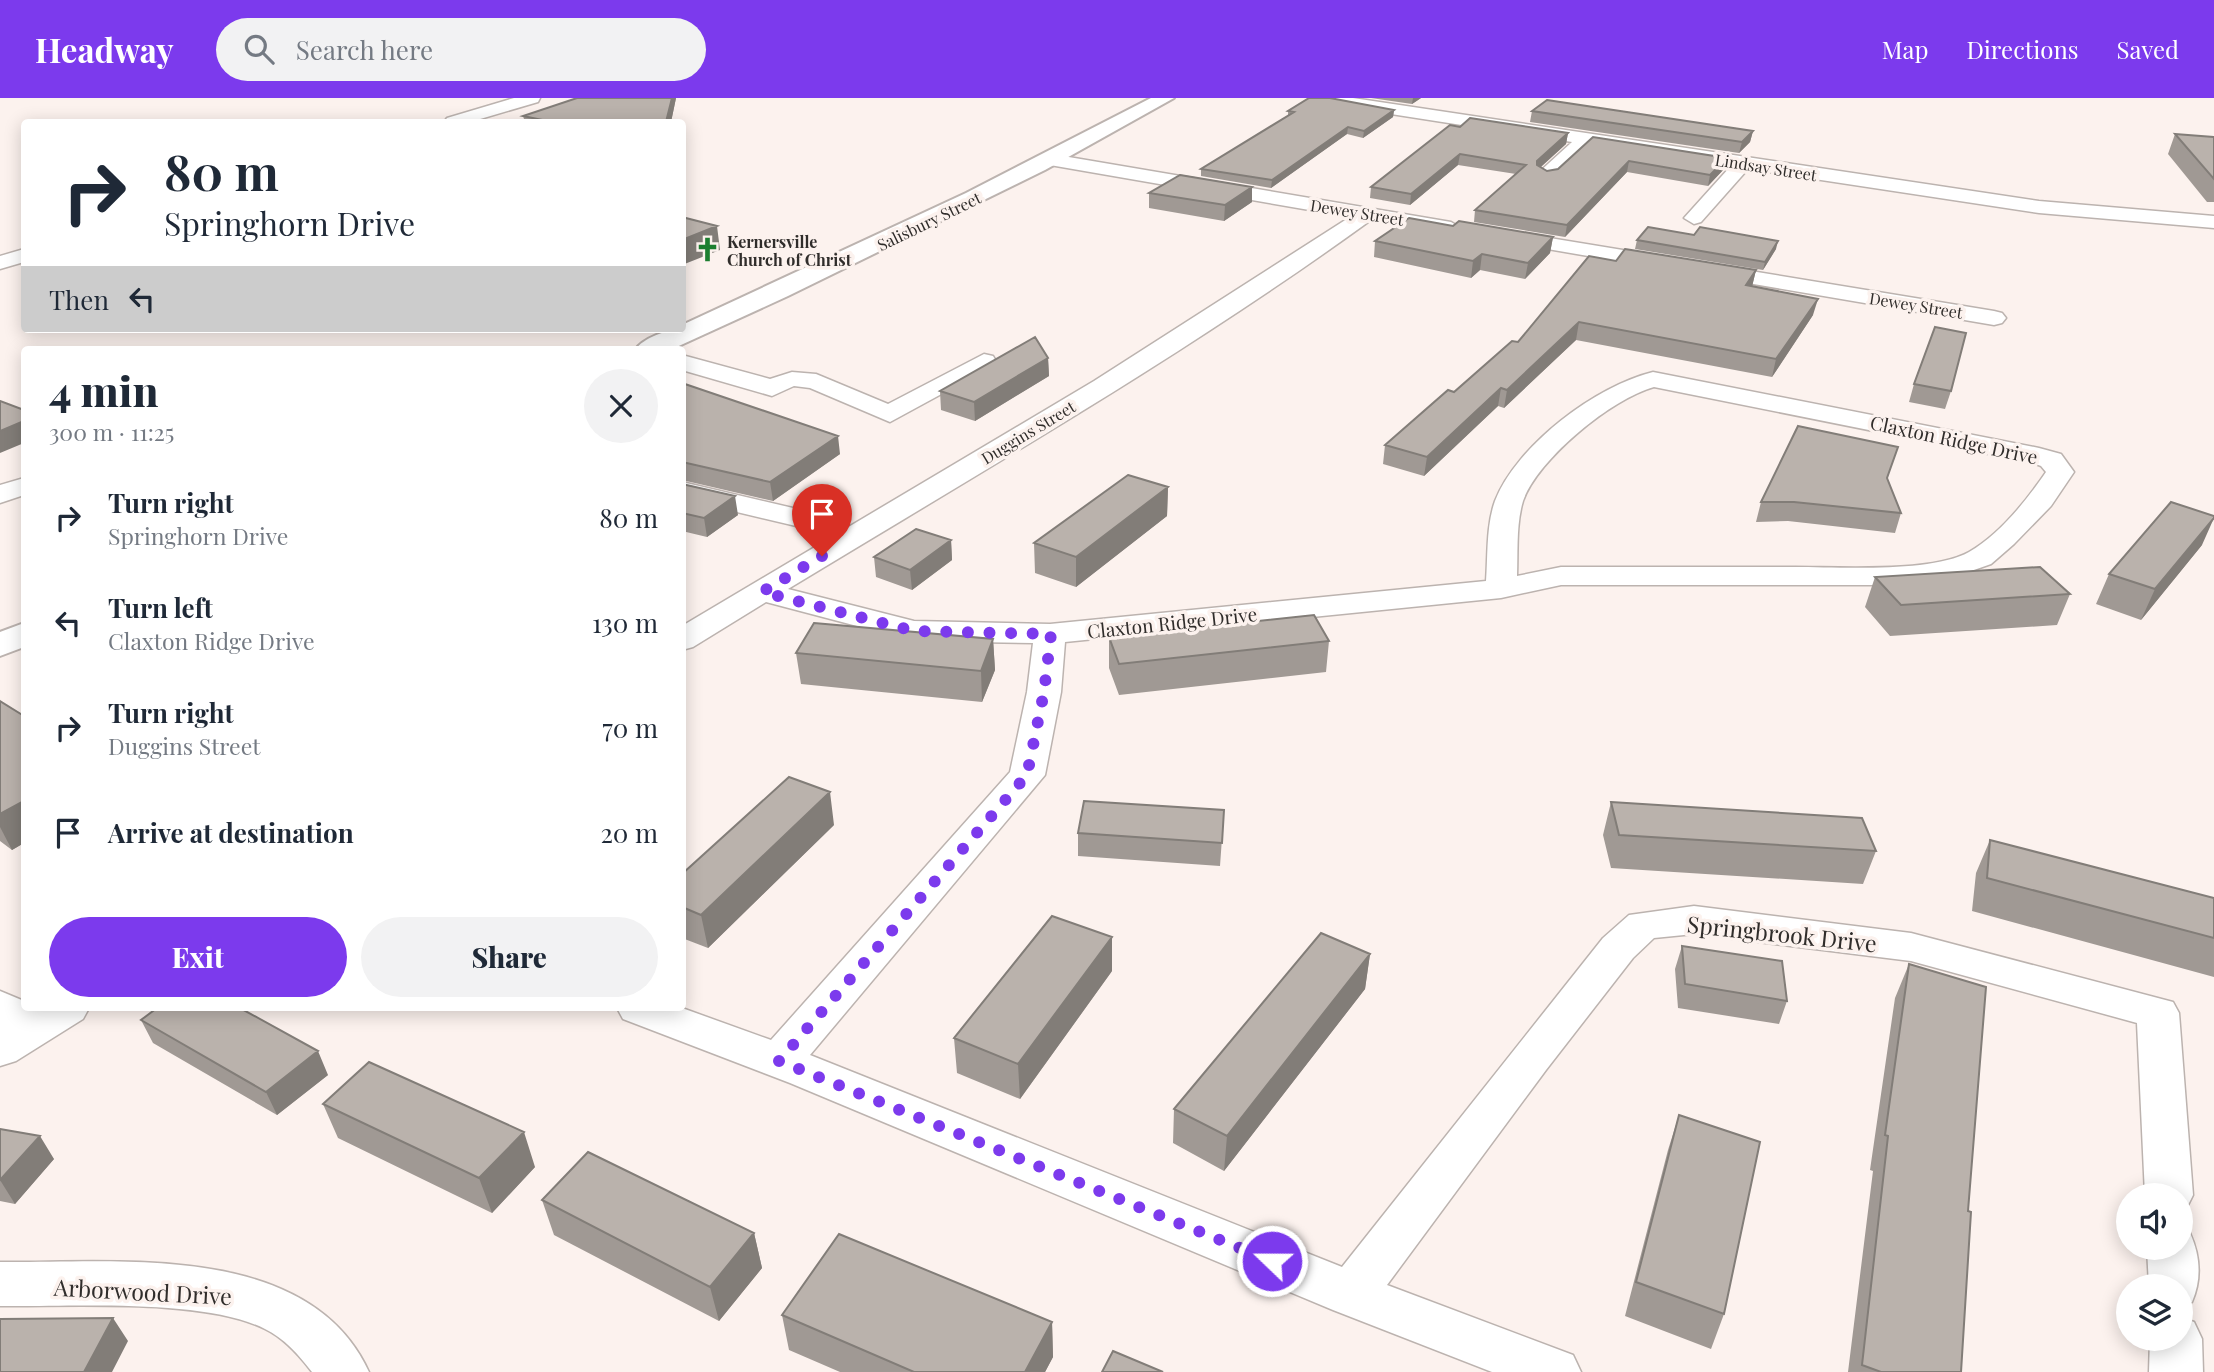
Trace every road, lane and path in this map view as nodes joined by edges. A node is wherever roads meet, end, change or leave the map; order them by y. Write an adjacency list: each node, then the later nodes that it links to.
1 (532, 98): 4 (street)
2 (1165, 98): 6 (main road, Salisbury Street)
3 (1320, 98): 5 (street, Lindsay Street)
4 (463, 119)
5 (1586, 139): 7 (street, Lindsay Street); 8 (street)
6 (1051, 160): 9 (street, Dewey Street); 16 (main road, Salisbury Street)
7 (1743, 163): 10 (street); 11 (street, Lindsay Street)
8 (1547, 174)
9 (1367, 214): 14 (street, Dewey Street); 27 (street, Duggins Street)
10 (1694, 218)
11 (2214, 222)
12 (21, 256): 13 (street)
13 (0, 263)
14 (1994, 318)
15 (686, 333): 17 (main road, Salisbury Street)
16 (686, 333)
17 (657, 346)
18 (984, 361): 19 (street)
19 (686, 363)
20 (21, 487): 22 (street)
21 (686, 491): 25 (street)
22 (0, 495)
23 (0, 507): 24 (street)
24 (21, 513)
25 (830, 525)
26 (1501, 589): 26 (street, Claxton Ridge Drive); 28 (street, Claxton Ridge Drive)
27 (762, 592): 28 (street, Claxton Ridge Drive); 30 (street, Duggins Street)
28 (1051, 634): 38 (street)
29 (21, 635): 31 (main road)
30 (686, 638)
31 (0, 645)
32 (0, 1007): 33 (street)
33 (21, 1011)
34 (21, 1011): 36 (street)
35 (646, 1011): 38 (street)
36 (53, 1017): 37 (street)
37 (0, 1049)
38 (779, 1061): 41 (street)
39 (2168, 1183): 41 (street, Springbrook Drive)
40 (0, 1284): 43 (street, Arborwood Drive)
41 (1351, 1294): 44 (street)
42 (2176, 1351): 45 (street)
43 (342, 1372)
44 (1554, 1372)
45 (2176, 1372)

